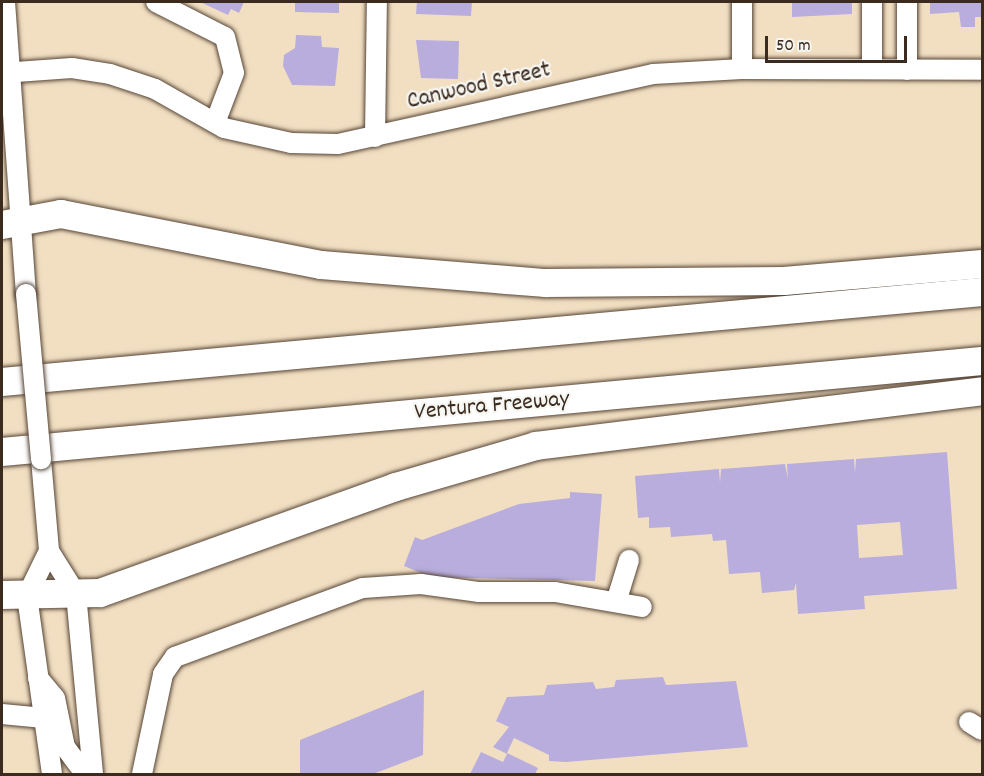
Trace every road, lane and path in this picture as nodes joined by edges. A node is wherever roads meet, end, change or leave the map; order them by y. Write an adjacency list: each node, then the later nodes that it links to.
1 (5, 2): 11 (street)
2 (156, 2): 12 (street)
3 (378, 2): 13 (street)
4 (742, 2): 7 (street)
5 (872, 2): 8 (street)
6 (907, 2): 9 (street)
7 (742, 69): 8 (street, Canwood Street); 13 (street, Canwood Street)
8 (872, 69): 9 (street, Canwood Street)
9 (907, 70): 10 (street, Canwood Street)
10 (982, 70)
11 (5, 73): 12 (street, Canwood Street); 14 (street)
12 (215, 123): 13 (street, Canwood Street)
13 (375, 137)
14 (11, 222): 15 (highway); 21 (street, bridge)
15 (982, 264)
16 (982, 292): 18 (highway)
17 (982, 361): 20 (highway, Ventura Freeway)
18 (2, 382)
19 (982, 391): 23 (highway)
20 (2, 452)
21 (49, 544): 23 (street); 24 (street)
22 (629, 560): 25 (street)
23 (76, 594): 24 (highway); 32 (street)
24 (14, 595): 27 (street)
25 (617, 599): 26 (street); 33 (street)
26 (642, 607)
27 (38, 678): 29 (street); 31 (street)
28 (2, 714): 29 (street)
29 (44, 718): 30 (street)
30 (52, 774)
31 (85, 774)
32 (93, 774)
33 (142, 774)

